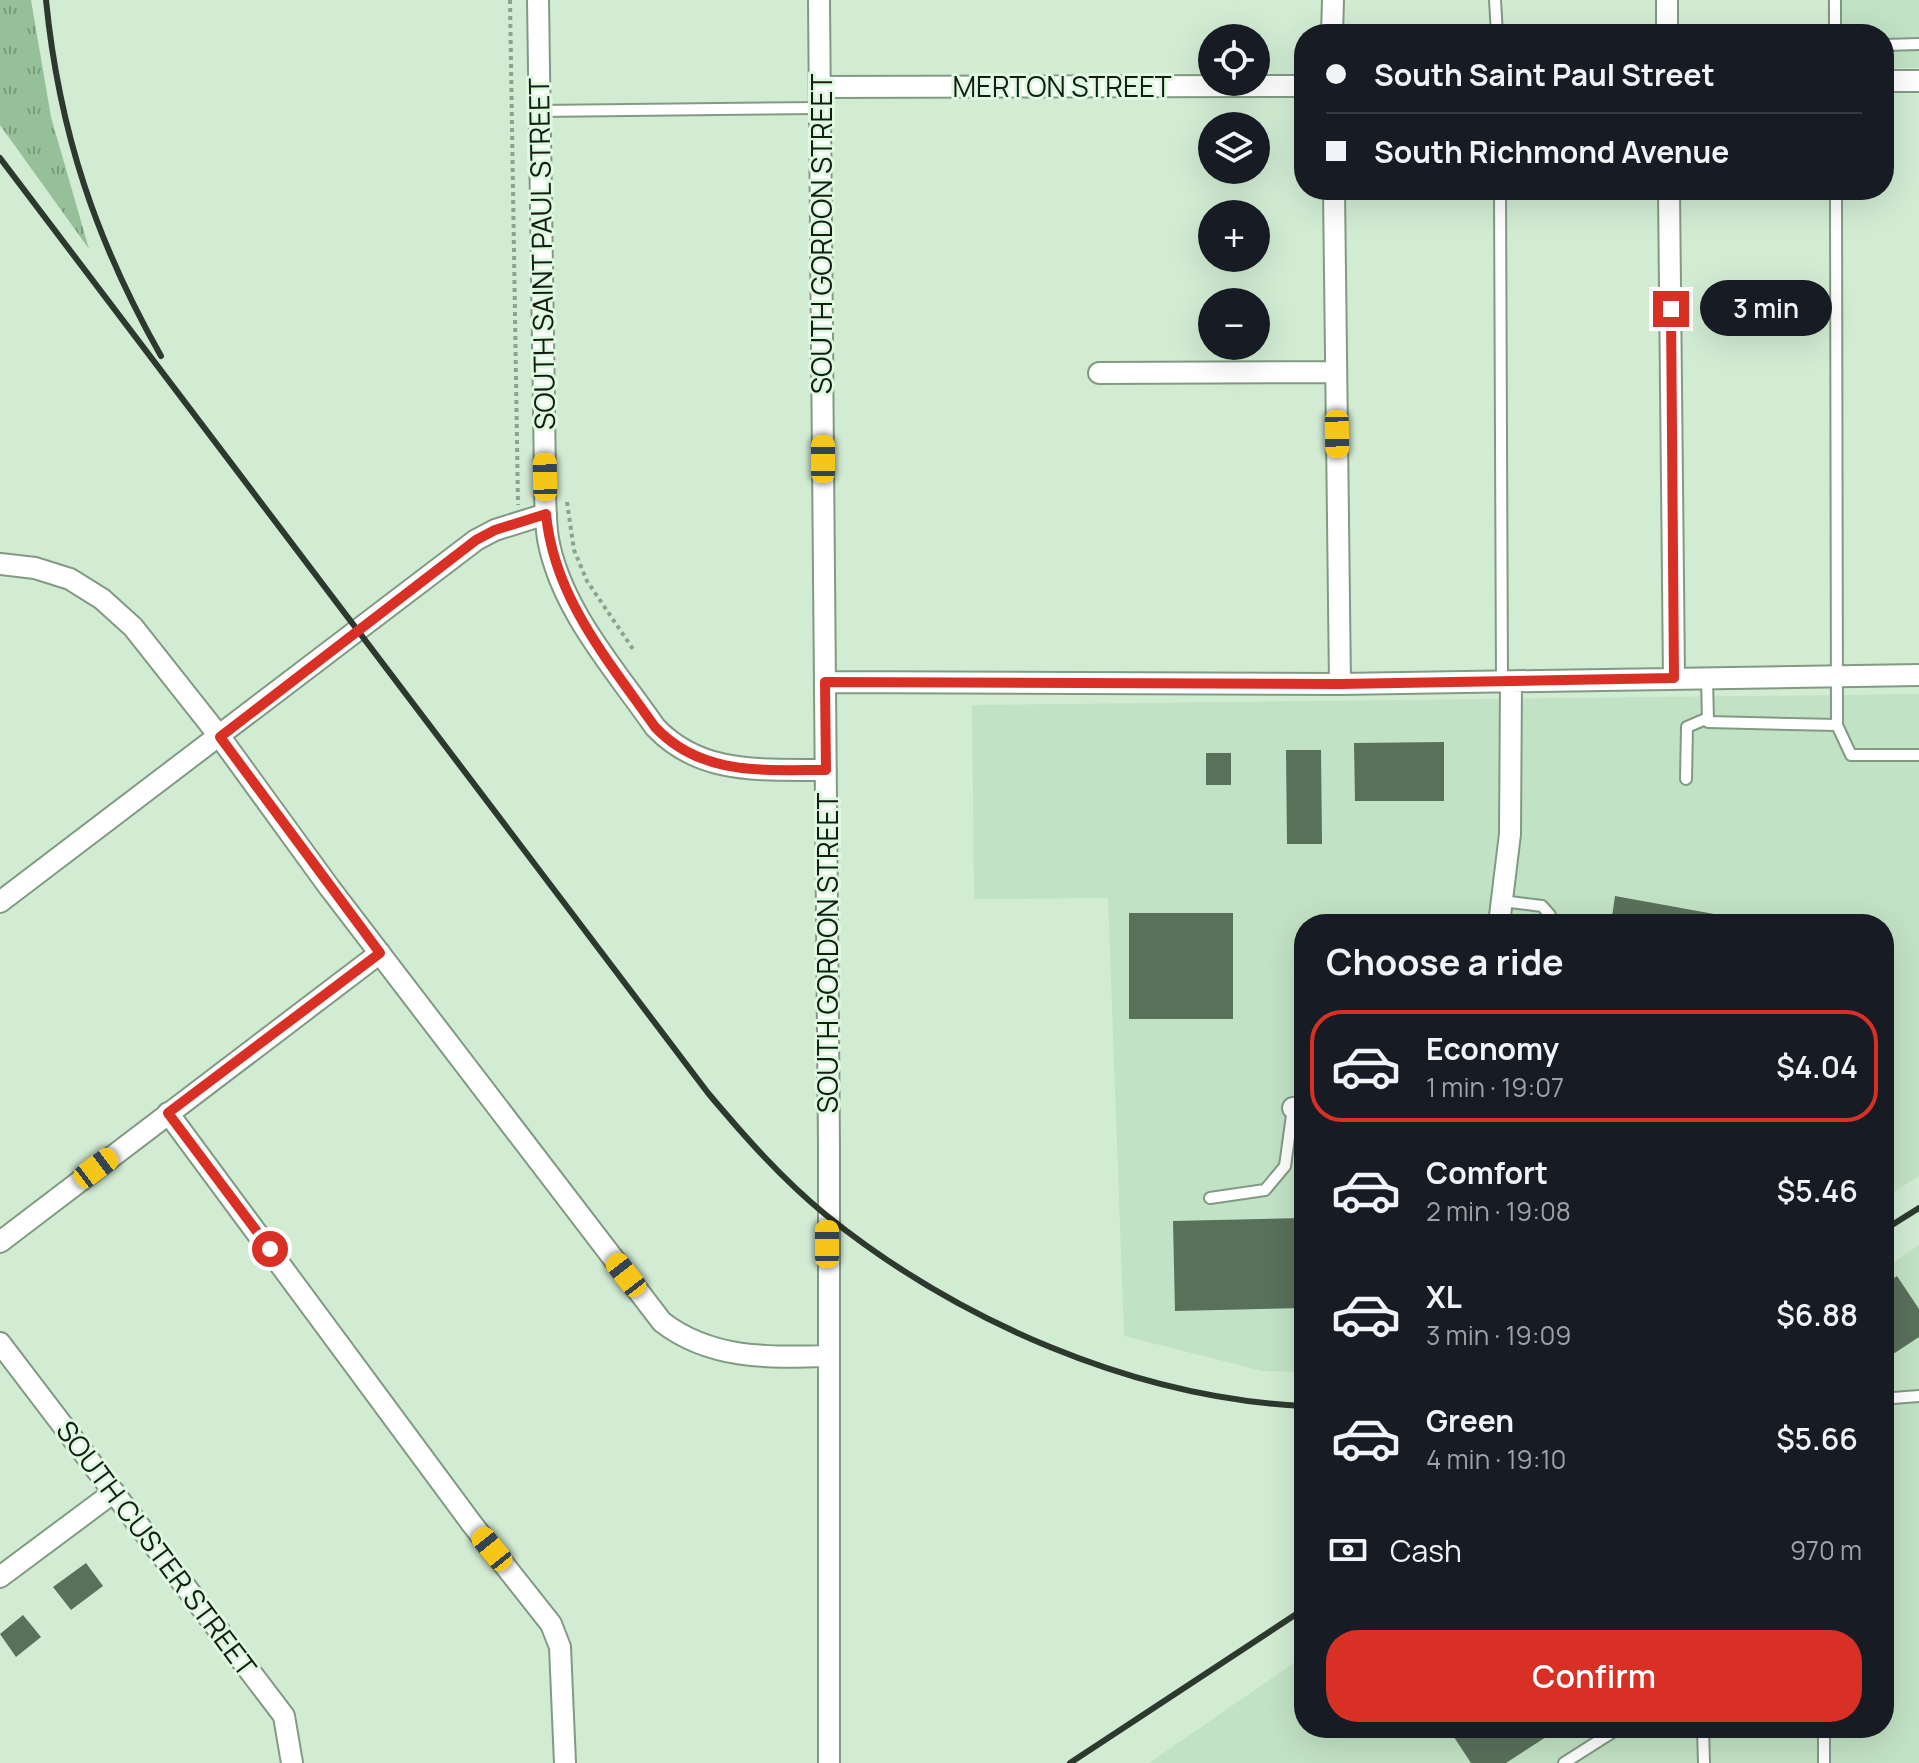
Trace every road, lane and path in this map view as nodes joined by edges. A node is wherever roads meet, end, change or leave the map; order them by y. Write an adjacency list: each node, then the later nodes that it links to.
1 (510, 0): 27 (path)
2 (538, 0): 19 (street, SOUTH SAINT PAUL STREET)
3 (819, 0): 17 (street, SOUTH GORDON STREET)
4 (1333, 0): 8 (street)
5 (1495, 0): 9 (lane)
6 (1667, 0): 10 (street)
7 (1835, 0): 11 (lane)
8 (1332, 24)
9 (1496, 24)
10 (1667, 24)
11 (1835, 24)
12 (1919, 44): 13 (lane)
13 (1894, 45)
14 (1894, 81): 15 (street)
15 (1919, 81)
16 (1294, 86): 17 (street, MERTON STREET)
17 (820, 87): 18 (street, SOUTH GORDON STREET)
18 (820, 108): 19 (lane); 35 (street, SOUTH GORDON STREET)
19 (538, 111): 28 (street, SOUTH SAINT PAUL STREET)
20 (1334, 200): 24 (street)
21 (1500, 200): 36 (lane)
22 (1669, 200): 33 (street)
23 (1836, 200): 32 (lane)
24 (1336, 372): 25 (street); 37 (street)
25 (1099, 373)
26 (566, 499): 30 (path)
27 (518, 505)
28 (546, 514): 40 (street); 42 (street, SOUTH SAINT PAUL STREET)
29 (0, 564): 40 (street)
30 (635, 652)
31 (1919, 675): 32 (street)
32 (1837, 677): 34 (street); 39 (lane)
33 (1674, 678): 34 (street); 36 (street)
34 (1707, 678): 38 (lane)
35 (825, 682): 37 (street); 42 (street, SOUTH GORDON STREET)
36 (1506, 682): 37 (street); 44 (street)
37 (1340, 684)
38 (1708, 718): 39 (lane); 43 (lane)
39 (1837, 725): 41 (lane)
40 (220, 737): 45 (street); 48 (street)
41 (1919, 755)
42 (826, 770): 54 (street, SOUTH GORDON STREET)
43 (1686, 779)
44 (1502, 901): 46 (street); 47 (lane)
45 (0, 902)
46 (1500, 914)
47 (1549, 914)
48 (380, 953): 49 (street); 54 (street)
49 (168, 1113): 52 (street); 63 (street)
50 (1294, 1128): 51 (lane)
51 (1210, 1198)
52 (0, 1242)
53 (0, 1343): 57 (street, SOUTH CUSTER STREET)
54 (826, 1356): 64 (street, SOUTH GORDON STREET)
55 (1919, 1396): 56 (lane)
56 (1894, 1398)
57 (114, 1492): 58 (street); 62 (street, SOUTH CUSTER STREET)
58 (0, 1577)
59 (1603, 1738): 65 (lane)
60 (1703, 1738): 66 (lane)
61 (1824, 1738): 67 (lane)
62 (292, 1763)
63 (565, 1763)
64 (829, 1763)
65 (1564, 1763)
66 (1704, 1763)
67 (1824, 1763)

